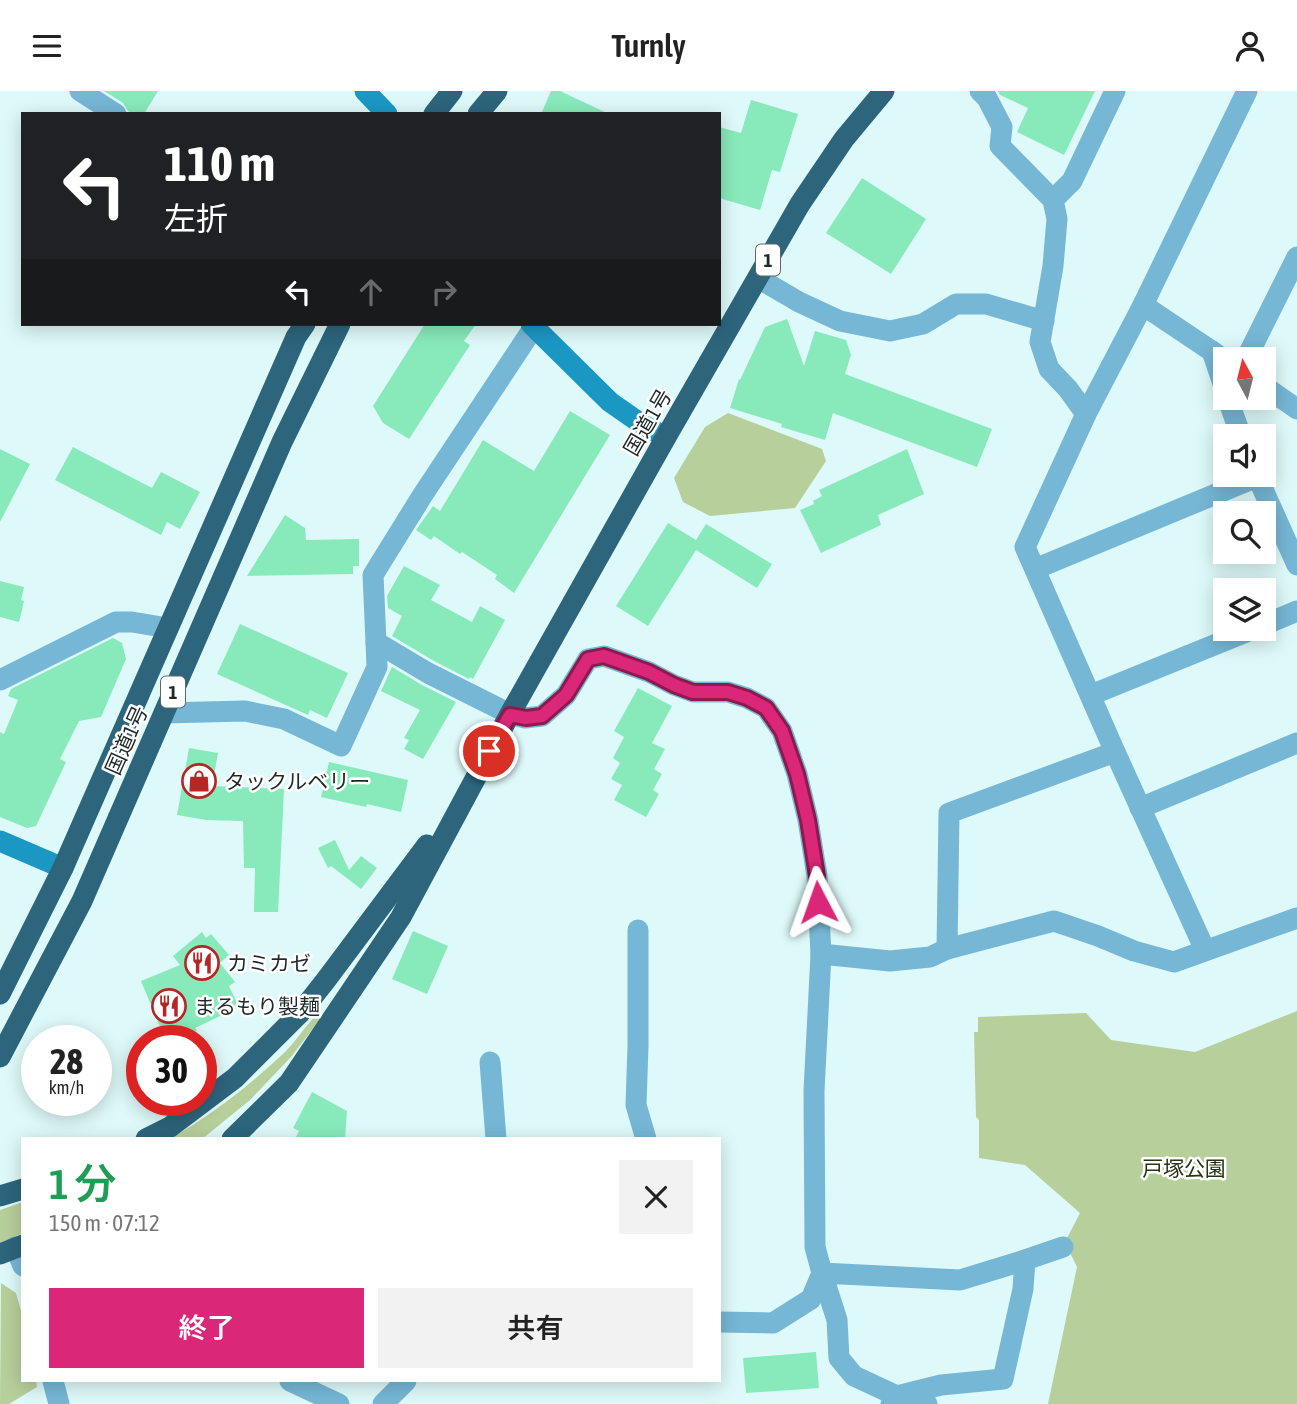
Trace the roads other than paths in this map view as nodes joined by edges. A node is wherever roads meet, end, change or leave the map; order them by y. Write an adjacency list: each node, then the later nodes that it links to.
1 (80, 91): 9 (street)
2 (365, 91): 10 (street)
3 (452, 91): 11 (highway)
4 (497, 91): 12 (highway)
5 (884, 91): 15 (highway, 国道1号 / 1)
6 (980, 91): 13 (street)
7 (1115, 91): 13 (street)
8 (1247, 91): 16 (street)
9 (113, 112)
10 (385, 112)
11 (436, 112)
12 (480, 112)
13 (1053, 200): 17 (street)
14 (1297, 257): 22 (street)
15 (758, 278): 17 (street); 27 (highway, 国道1号 / 1)
16 (1143, 305): 23 (street); 26 (street)
17 (1044, 321): 26 (street)
18 (303, 326): 34 (highway, 国道1号 / 1)
19 (339, 326): 39 (highway, 国道1号 / 1)
20 (531, 326): 36 (street)
21 (533, 326): 27 (street)
22 (1252, 347)
23 (1213, 353)
24 (1276, 394): 25 (street)
25 (1297, 409)
26 (1086, 414): 31 (street)
27 (666, 437): 40 (highway, 国道1号 / 1)
28 (1230, 487): 31 (street)
29 (1261, 487): 30 (street)
30 (1297, 565)
31 (1035, 569): 38 (street)
32 (1297, 611): 33 (street)
33 (1276, 620)
34 (168, 628): 37 (street); 46 (highway, 国道1号 / 1)
35 (1224, 641): 38 (street)
36 (376, 642): 39 (street); 40 (street)
37 (0, 680)
38 (1091, 695): 42 (street)
39 (164, 713): 53 (highway, 国道1号 / 1)
40 (510, 715): 43 (highway, 国道1号 / 1); 51 (street)
41 (1297, 743): 44 (street)
42 (1115, 752): 44 (street); 49 (street)
43 (468, 789): 55 (highway, 国道1号 / 1); 56 (highway, 国道1号 / 1)
44 (1140, 808): 50 (street)
45 (0, 841): 46 (street)
46 (64, 868): 52 (highway, 国道1号 / 1)
47 (1297, 918): 50 (street)
48 (638, 930): 58 (street)
49 (947, 949): 50 (street); 51 (street)
50 (1205, 950)
51 (821, 954): 63 (street)
52 (0, 994)
53 (0, 1056)
54 (490, 1062): 57 (street)
55 (150, 1137)
56 (234, 1137)
57 (496, 1137)
58 (645, 1137)
59 (21, 1190): 60 (highway)
60 (0, 1196)
61 (1063, 1247): 62 (street)
62 (1025, 1260): 63 (street); 68 (street)
63 (822, 1273): 64 (street); 68 (street)
64 (721, 1322)
65 (53, 1382): 69 (street)
66 (292, 1382): 70 (street)
67 (404, 1382): 71 (street)
68 (894, 1400): 72 (street)
69 (59, 1404)
70 (339, 1404)
71 (383, 1404)
72 (927, 1404)

